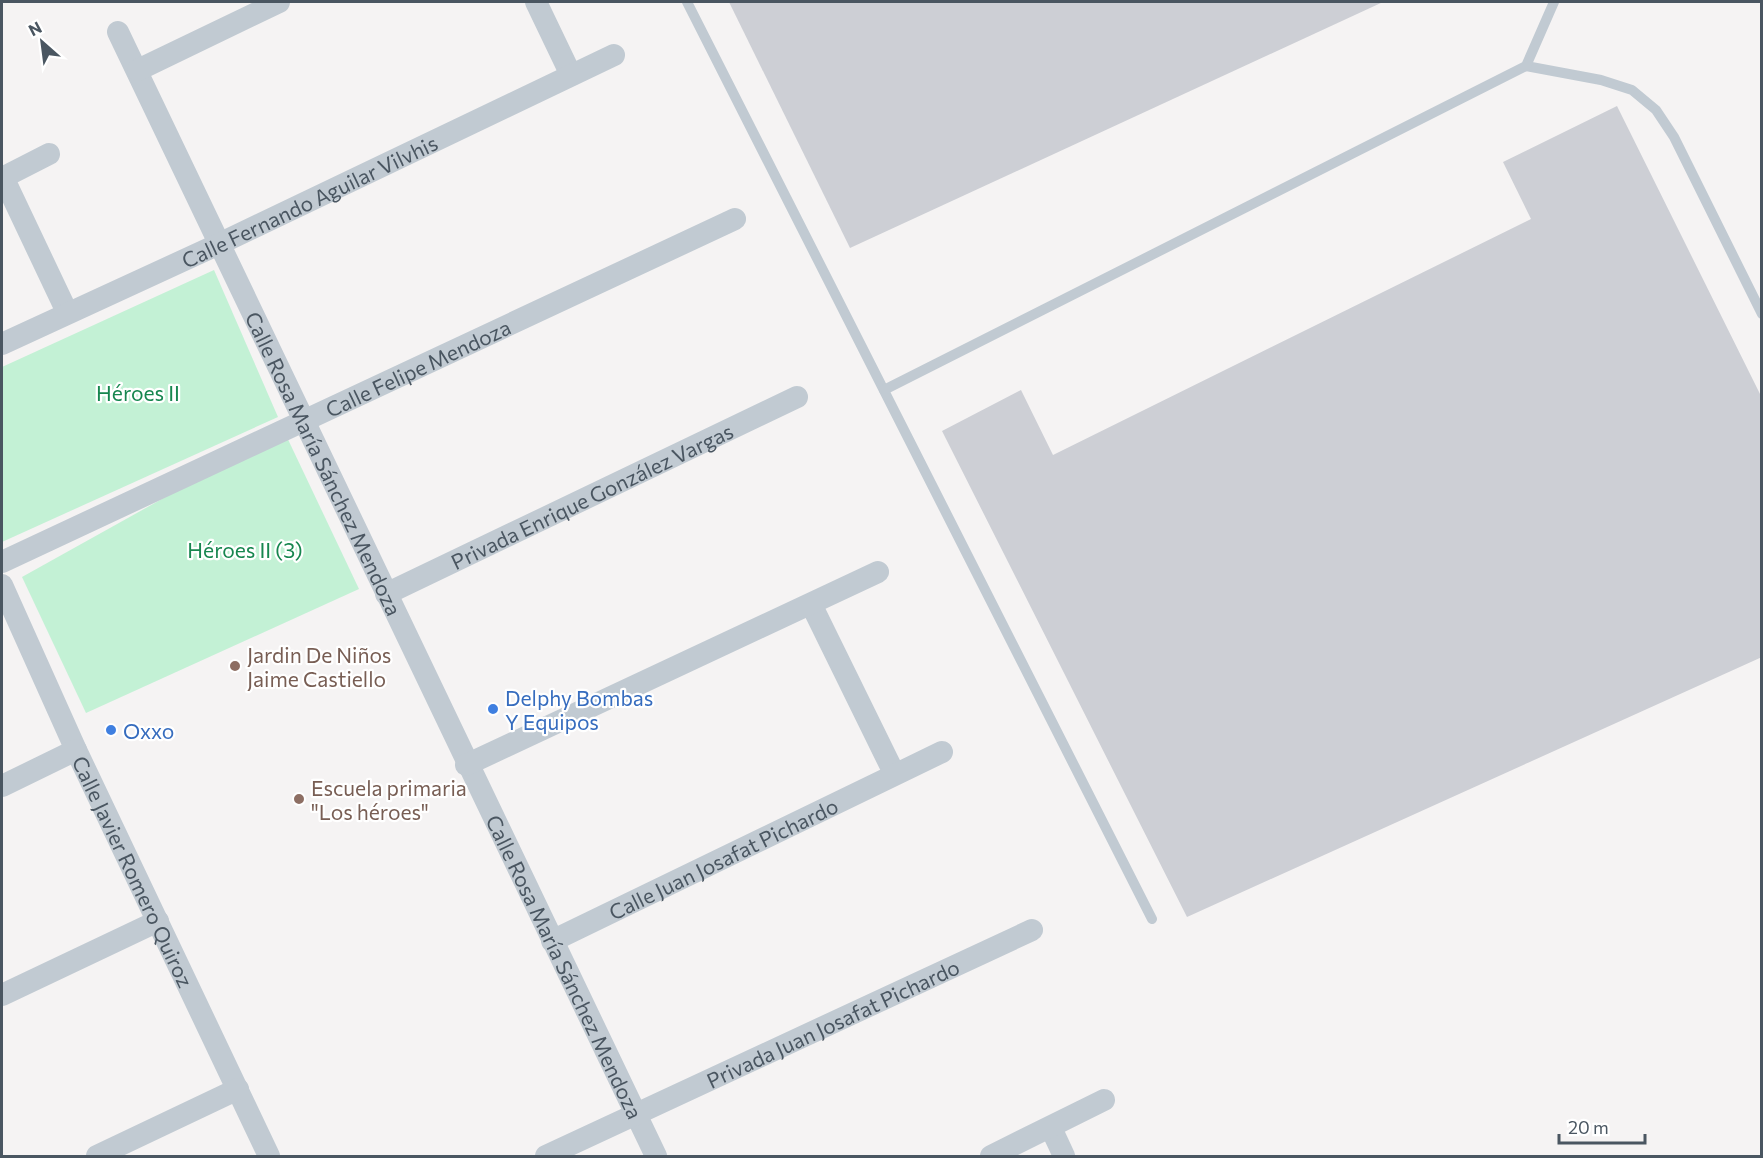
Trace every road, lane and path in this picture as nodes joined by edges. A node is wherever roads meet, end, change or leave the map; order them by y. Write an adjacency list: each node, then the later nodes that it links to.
1 (279, 2): 8 (street)
2 (536, 2): 9 (street)
3 (687, 2): 17 (lane)
4 (1554, 2): 7 (lane)
5 (118, 32): 8 (street, Calle Rosa María Sánchez Mendoza)
6 (614, 55): 9 (street, Calle Fernando Aguilar Vilvhis)
7 (1527, 66): 15 (lane); 17 (lane)
8 (138, 70): 13 (street, Calle Rosa María Sánchez Mendoza)
9 (571, 75): 13 (street, Calle Fernando Aguilar Vilvhis)
10 (49, 154): 11 (street)
11 (2, 177): 14 (street)
12 (735, 219): 19 (street, Calle Felipe Mendoza)
13 (219, 244): 14 (street, Calle Fernando Aguilar Vilvhis); 19 (street, Calle Rosa María Sánchez Mendoza)
14 (67, 312): 16 (street, Calle Fernando Aguilar Vilvhis)
15 (1761, 314)
16 (2, 344)
17 (884, 390): 30 (lane)
18 (797, 397): 23 (street, Privada Enrique González Vargas)
19 (304, 422): 20 (street, Calle Felipe Mendoza); 23 (street, Calle Rosa María Sánchez Mendoza)
20 (2, 562)
21 (878, 572): 24 (street)
22 (2, 585): 25 (street, Calle Javier Romero Quiroz)
23 (386, 594): 27 (street, Calle Rosa María Sánchez Mendoza)
24 (811, 604): 27 (street); 28 (street)
25 (76, 750): 29 (street); 31 (street, Calle Javier Romero Quiroz)
26 (942, 752): 28 (street, Calle Juan Josafat Pichardo)
27 (466, 765): 33 (street, Calle Rosa María Sánchez Mendoza)
28 (894, 774): 33 (street, Calle Juan Josafat Pichardo)
29 (2, 786)
30 (1152, 919)
31 (158, 921): 34 (street); 35 (street, Calle Javier Romero Quiroz)
32 (1032, 930): 37 (street, Privada Juan Josafat Pichardo)
33 (552, 940): 37 (street, Calle Rosa María Sánchez Mendoza)
34 (2, 995)
35 (238, 1089): 39 (street); 40 (street, Calle Javier Romero Quiroz)
36 (1104, 1100): 38 (street)
37 (634, 1113): 41 (street, Privada Juan Josafat Pichardo); 42 (street, Calle Rosa María Sánchez Mendoza)
38 (1051, 1128): 43 (street); 44 (street)
39 (97, 1156)
40 (269, 1156)
41 (546, 1156)
42 (656, 1156)
43 (991, 1156)
44 (1064, 1156)

